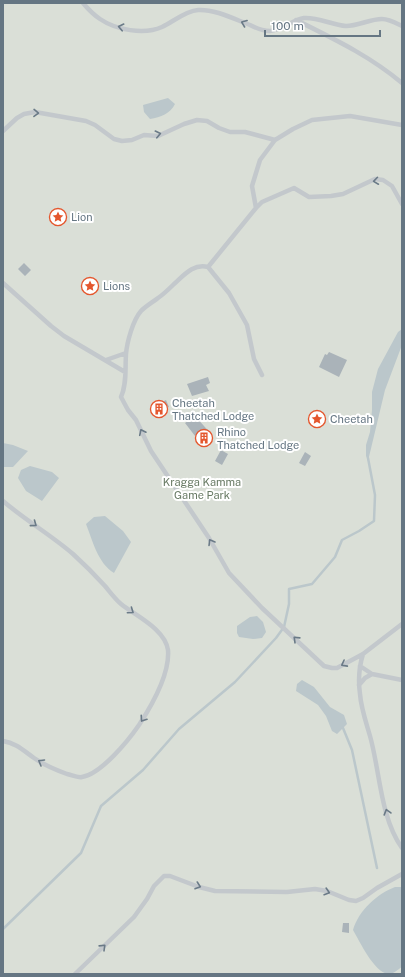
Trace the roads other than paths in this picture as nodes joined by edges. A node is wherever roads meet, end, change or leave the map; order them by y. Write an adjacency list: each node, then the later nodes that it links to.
1 (82, 3): 2 (lane, one-way to 1)
2 (296, 20): 3 (lane); 4 (lane)
3 (402, 26)
4 (402, 83)
5 (402, 125): 7 (lane)
6 (3, 131): 7 (lane, one-way to 7)
7 (276, 140): 9 (lane)
8 (402, 204): 9 (lane, one-way to 9)
9 (256, 208): 10 (lane)
10 (208, 267): 12 (lane); 15 (lane)
11 (3, 283): 13 (lane)
12 (126, 353): 13 (lane); 14 (lane)
13 (106, 360): 14 (lane)
14 (125, 372): 18 (lane, one-way to 14)
15 (262, 375)
16 (3, 501): 23 (lane, one-way to 23)
17 (402, 624): 18 (lane)
18 (363, 654): 19 (lane)
19 (360, 666): 20 (lane); 22 (lane)
20 (372, 674): 21 (lane); 22 (lane)
21 (402, 680)
22 (359, 684): 24 (lane, one-way to 22)
23 (3, 741)
24 (402, 848)
25 (402, 874): 26 (lane, one-way to 25)
26 (75, 974)

